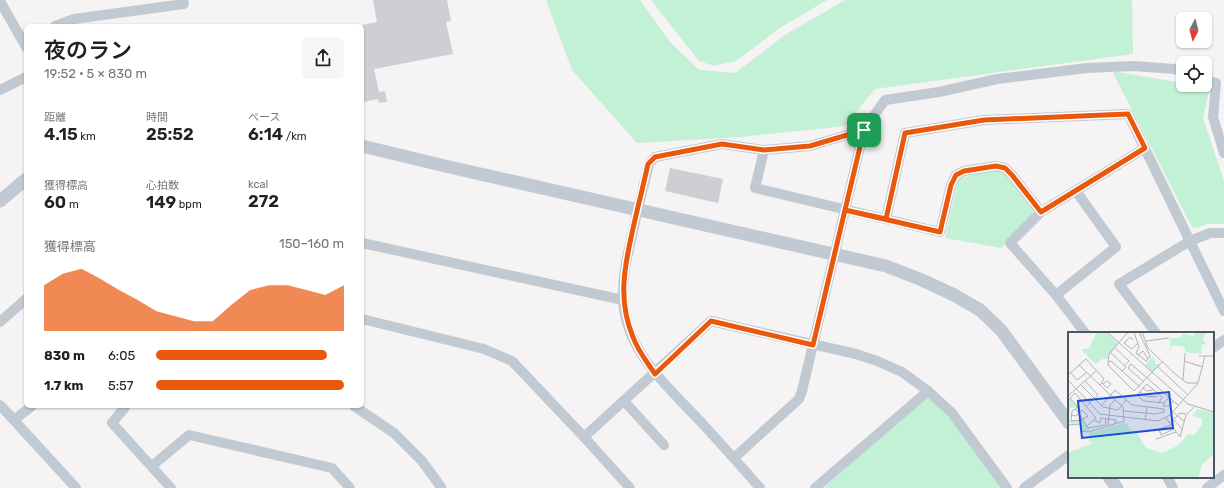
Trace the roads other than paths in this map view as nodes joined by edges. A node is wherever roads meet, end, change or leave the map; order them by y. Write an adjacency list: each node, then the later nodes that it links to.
1 (183, 0): 3 (street)
2 (0, 1): 4 (street)
3 (60, 24)
4 (24, 40)
5 (1176, 70): 9 (street)
6 (24, 77): 8 (street)
7 (1212, 82): 13 (street)
8 (0, 90)
9 (864, 130): 12 (street); 18 (street)
10 (364, 146): 17 (street)
11 (1145, 148): 15 (street); 20 (street); 22 (street)
12 (764, 150): 17 (street); 18 (street)
13 (1224, 153)
14 (24, 181): 16 (street)
15 (1076, 190): 19 (street); 25 (street)
16 (0, 201)
17 (637, 210): 24 (street); 26 (street)
18 (845, 210): 20 (street); 24 (street)
19 (1041, 212): 20 (street); 25 (street)
20 (886, 219)
21 (1224, 233): 22 (street)
22 (1190, 241): 28 (street); 32 (street)
23 (364, 243): 26 (street)
24 (835, 254): 34 (street); 44 (street)
25 (1056, 295): 31 (street)
26 (623, 300): 36 (street)
27 (24, 301): 30 (street)
28 (1224, 311)
29 (364, 319): 45 (street)
30 (0, 322)
31 (1084, 332)
32 (1155, 332)
33 (1224, 340): 35 (street)
34 (813, 345): 36 (street); 37 (street); 48 (street)
35 (1214, 347)
36 (655, 374): 38 (street); 48 (street)
37 (928, 391): 59 (street); 60 (street)
38 (624, 401): 45 (street); 46 (street)
39 (0, 405): 43 (street)
40 (29, 408): 43 (street)
41 (124, 408): 49 (street)
42 (357, 408): 56 (street)
43 (14, 420): 53 (street)
44 (1068, 422)
45 (584, 437): 57 (street)
46 (664, 445)
47 (1068, 456): 61 (street)
48 (734, 458): 58 (street)
49 (152, 466): 54 (street); 55 (street)
50 (1224, 475): 64 (street)
51 (1110, 478): 62 (street)
52 (1168, 478): 63 (street)
53 (76, 488)
54 (171, 488)
55 (350, 488)
56 (440, 488)
57 (630, 488)
58 (760, 488)
59 (815, 488)
60 (1007, 488)
61 (1024, 488)
62 (1117, 488)
63 (1173, 488)
64 (1207, 488)

